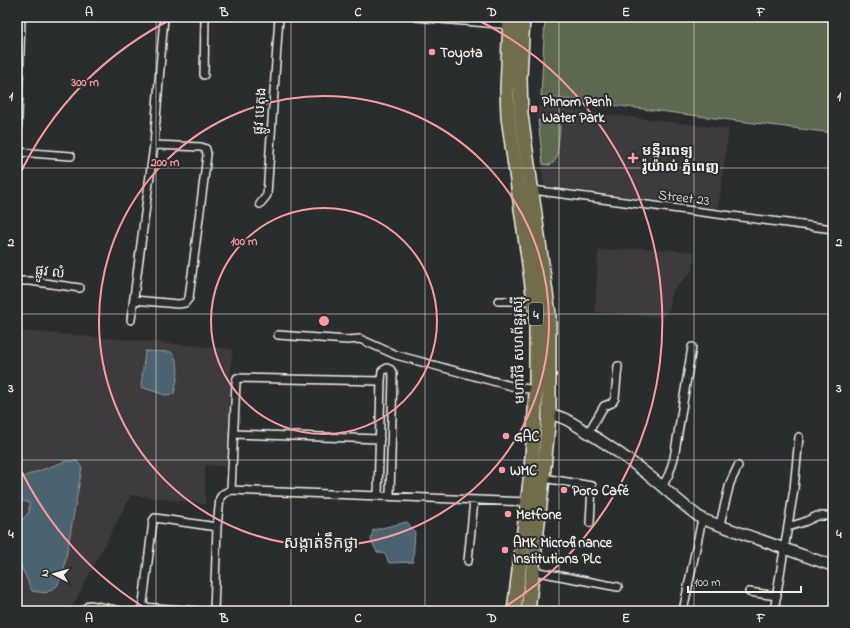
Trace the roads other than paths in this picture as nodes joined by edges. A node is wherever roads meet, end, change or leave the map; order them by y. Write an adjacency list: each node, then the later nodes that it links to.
1 (21, 17): 9 (street)
2 (164, 17): 10 (street)
3 (205, 17): 8 (street)
4 (279, 17): 15 (street, ផ្លូវ បេតុង)
5 (416, 17): 6 (street)
6 (510, 21): 7 (street); 21 (highway, មហាវិថី សហព័ន្ធរុស្ស៊ី / 4)
7 (523, 22): 14 (highway, មហាវិថី សហព័ន្ធរុស្ស៊ី / 4)
8 (204, 76)
9 (18, 94): 11 (street)
10 (154, 145): 19 (street); 19 (street)
11 (17, 147)
12 (17, 152): 13 (street)
13 (71, 156)
14 (532, 190): 16 (street, Street 23); 28 (highway, មហាវិថី សហព័ន្ធរុស្ស៊ី / 4)
15 (260, 204)
16 (833, 229)
17 (17, 281): 18 (street, ផ្លូវ លំ)
18 (80, 288)
19 (134, 300): 22 (street)
20 (498, 300): 21 (street)
21 (535, 301): 27 (highway, មហាវិថី សហព័ន្ធរុស្ស៊ី / 4)
22 (131, 320)
23 (278, 336): 27 (street)
24 (692, 347): 35 (street)
25 (618, 366): 29 (street)
26 (381, 381): 30 (street); 32 (street); 38 (street)
27 (536, 390): 40 (highway, មហាវិថី សហព័ន្ធរុស្ស៊ី / 4)
28 (549, 415): 29 (street); 34 (highway, មហាវិថី សហព័ន្ធរុស្ស៊ី / 4)
29 (588, 433): 35 (street)
30 (234, 434): 32 (street); 36 (street)
31 (799, 437): 46 (street)
32 (380, 439): 37 (street)
33 (738, 466): 44 (street)
34 (543, 478): 40 (highway, មហាវិថី សហព័ន្ធរុស្ស៊ី / 4); 43 (street)
35 (662, 487): 42 (street)
36 (231, 490): 37 (street); 45 (street)
37 (378, 496): 38 (street)
38 (390, 496): 39 (street)
39 (474, 500): 40 (street); 48 (street)
40 (534, 503): 50 (highway, មហាវិថី សហព័ន្ធរុស្ស៊ី / 4); 59 (highway, មហាវិថី សហព័ន្ធរុស្ស៊ី / 4)
41 (833, 516): 46 (street)
42 (702, 519): 44 (street); 61 (street)
43 (590, 523)
44 (720, 524): 47 (street)
45 (217, 527): 54 (street); 58 (street)
46 (788, 527): 47 (street)
47 (784, 548): 49 (street); 53 (street)
48 (468, 561)
49 (833, 566)
50 (533, 571): 51 (street); 60 (highway, មហាវិថី សហព័ន្ធរុស្ស៊ី / 4)
51 (618, 587)
52 (749, 592): 53 (street)
53 (777, 596): 62 (street)
54 (142, 609): 57 (street)
55 (86, 611): 56 (street)
56 (120, 611)
57 (196, 611)
58 (214, 611)
59 (514, 611)
60 (528, 611)
61 (683, 611)
62 (774, 611)

